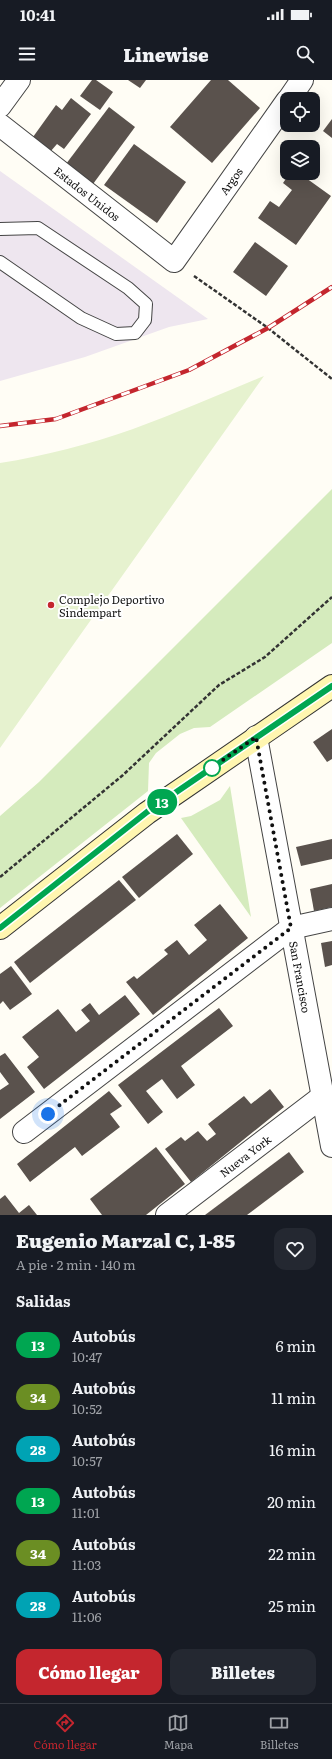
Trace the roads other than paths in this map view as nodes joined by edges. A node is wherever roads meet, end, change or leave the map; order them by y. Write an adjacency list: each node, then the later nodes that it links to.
1 (19, 80): 4 (street)
2 (302, 80): 3 (street, Argos)
3 (294, 92)
4 (0, 106)
5 (280, 111): 8 (street, Argos)
6 (0, 125): 8 (street, Estados Unidos)
7 (0, 229): 9 (lane)
8 (174, 261)
9 (0, 262)
10 (332, 686): 11 (main road)
11 (256, 737): 13 (main road); 14 (street, San Francisco)
12 (332, 919): 14 (street)
13 (0, 928)
14 (291, 928): 15 (street, San Francisco); 16 (street)
15 (325, 1087): 17 (street, San Francisco); 18 (street, Nueva York)
16 (24, 1132)
17 (332, 1146)
18 (167, 1215)

